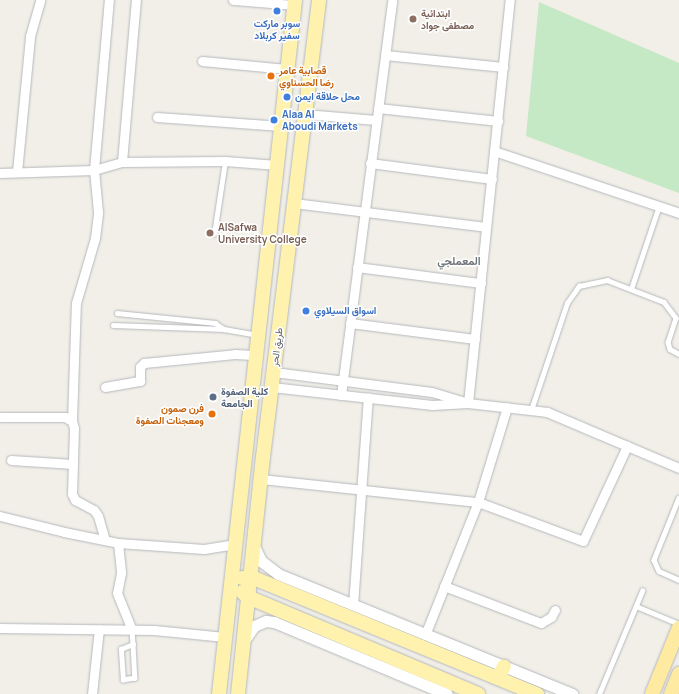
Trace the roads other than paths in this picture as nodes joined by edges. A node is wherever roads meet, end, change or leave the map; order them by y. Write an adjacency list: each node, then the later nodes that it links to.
1 (40, 0): 29 (street)
2 (109, 0): 28 (street)
3 (136, 0): 25 (street)
4 (233, 0): 5 (street)
5 (243, 0): 9 (street)
6 (319, 0): 11 (main road, طريق الحر)
7 (392, 0): 12 (street)
8 (510, 0): 15 (street)
9 (294, 3): 10 (main road, طريق الحر)
10 (290, 48): 11 (main road); 14 (main road, طريق الحر)
11 (312, 48): 16 (main road, طريق الحر)
12 (385, 55): 15 (street); 17 (street)
13 (202, 61): 14 (street)
14 (288, 67): 16 (main road); 22 (main road, طريق الحر)
15 (503, 67): 21 (street)
16 (309, 71): 18 (main road, طريق الحر)
17 (378, 108): 20 (street); 21 (street)
18 (305, 114): 20 (street); 32 (main road, طريق الحر)
19 (157, 117): 22 (street)
20 (376, 120): 26 (street)
21 (498, 121): 23 (street)
22 (281, 126): 27 (main road, طريق الحر)
23 (494, 151): 31 (street); 33 (street)
24 (225, 161): 25 (street); 27 (street); 37 (lane)
25 (122, 162): 28 (street)
26 (370, 163): 31 (street); 34 (street)
27 (277, 165): 45 (main road, طريق الحر)
28 (94, 170): 29 (street); 59 (street)
29 (17, 172): 30 (street)
30 (0, 173)
31 (492, 179): 36 (street)
32 (294, 203): 34 (street); 49 (main road, طريق الحر)
33 (659, 206): 35 (street); 40 (lane)
34 (364, 212): 36 (street); 38 (street)
35 (679, 213)
36 (486, 227): 39 (street)
37 (214, 234)
38 (357, 267): 39 (street); 42 (street)
39 (481, 283): 46 (street)
40 (631, 290): 47 (lane); 57 (lane)
41 (117, 313): 44 (lane)
42 (350, 323): 46 (street); 50 (street)
43 (113, 325): 44 (lane)
44 (224, 329): 45 (lane)
45 (259, 336): 48 (main road, طريق الحر)
46 (475, 338): 55 (street)
47 (679, 354)
48 (256, 355): 51 (street); 61 (main road, طريق الحر)
49 (274, 372): 50 (street); 52 (main road, طريق الحر)
50 (342, 381): 53 (street); 55 (street)
51 (105, 387)
52 (272, 387): 53 (street); 62 (main road, طريق الحر)
53 (341, 395): 54 (street)
54 (368, 398): 55 (street); 68 (street)
55 (468, 403): 56 (street)
56 (507, 407): 57 (street); 70 (street)
57 (531, 410): 60 (street)
58 (0, 418): 59 (street)
59 (72, 421): 64 (street)
60 (627, 446): 65 (street); 70 (street)
61 (246, 457): 62 (main road); 66 (main road, طريق الحر)
62 (263, 458): 67 (main road, طريق الحر)
63 (11, 460): 64 (street)
64 (73, 464): 72 (street)
65 (679, 468)
66 (244, 474): 67 (main road); 74 (main road, طريق الحر)
67 (261, 479): 68 (street); 75 (main road, طريق الحر)
68 (360, 490): 70 (street); 82 (street)
69 (679, 498): 77 (lane)
70 (478, 502): 79 (street)
71 (0, 516): 72 (street)
72 (105, 540): 73 (street)
73 (118, 543): 74 (street); 88 (street)
74 (236, 544): 78 (main road, طريق الحر)
75 (254, 546): 76 (main road, طريق الحر); 82 (street)
76 (251, 573): 78 (main road); 81 (main road, طريق الحر); 95 (main road)
77 (679, 580)
78 (233, 582): 81 (main road); 90 (main road, طريق الحر)
79 (444, 586): 84 (street); 89 (street)
80 (642, 591): 83 (lane)
81 (248, 600): 92 (main road, طريق الحر); 101 (main road)
82 (353, 605): 89 (street)
83 (636, 606): 85 (lane); 104 (lane)
84 (555, 610)
85 (679, 624)
86 (0, 628): 87 (street)
87 (99, 629): 88 (street); 99 (street)
88 (132, 630): 90 (street); 93 (lane)
89 (425, 635): 95 (street)
90 (225, 637): 97 (main road, طريق الحر)
91 (677, 637): 94 (highway)
92 (243, 641): 98 (main road, طريق الحر); 100 (street)
93 (133, 644): 93 (lane)
94 (673, 660): 105 (highway)
95 (501, 672): 102 (main road); 103 (street)
96 (679, 674): 106 (highway)
97 (220, 690): 98 (main road)
98 (238, 692)
99 (92, 694)
100 (447, 694)
101 (478, 694)
102 (537, 694)
103 (572, 694)
104 (599, 694)
105 (652, 694)
106 (671, 694)

